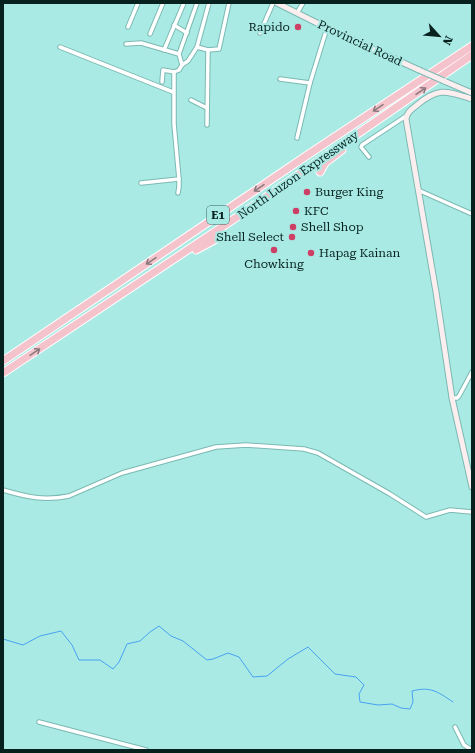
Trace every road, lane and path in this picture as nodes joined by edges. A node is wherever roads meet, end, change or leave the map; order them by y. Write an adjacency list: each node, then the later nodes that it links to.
1 (138, 3): 11 (street)
2 (163, 3): 15 (street)
3 (184, 3): 10 (street)
4 (197, 3): 14 (street)
5 (209, 3): 20 (street)
6 (229, 3): 22 (street)
7 (277, 3): 9 (street, Provincial Road); 13 (street)
8 (303, 3): 9 (street)
9 (297, 13): 12 (street, Provincial Road)
10 (174, 25): 14 (street); 21 (street)
11 (128, 28)
12 (326, 28): 32 (street); 34 (street, Provincial Road, bridge)
13 (260, 32)
14 (187, 33): 23 (street)
15 (150, 34)
16 (472, 41): 27 (highway, E1)
17 (126, 44): 21 (street)
18 (472, 46): 27 (highway, North Luzon Expressway / E1)
19 (60, 47): 33 (street)
20 (197, 47): 22 (street); 26 (street)
21 (164, 50): 23 (street)
22 (208, 50): 38 (street)
23 (179, 54): 26 (street)
24 (472, 55): 31 (highway, North Luzon Expressway / E1)
25 (472, 58): 31 (highway, E1)
26 (182, 65): 28 (street)
27 (434, 70): 51 (highway, North Luzon Expressway / E1, one-way to 51)
28 (174, 72): 30 (street); 33 (street)
29 (280, 78): 32 (street)
30 (162, 82)
31 (434, 82): 35 (highway, North Luzon Expressway / E1, one-way to 31)
32 (310, 83): 41 (street)
33 (173, 92): 44 (street)
34 (472, 93)
35 (410, 98): 43 (highway); 50 (highway, North Luzon Expressway / E1)
36 (472, 99): 39 (street)
37 (191, 100): 38 (street)
38 (207, 108): 40 (street)
39 (406, 116): 42 (street); 46 (street)
40 (207, 125)
41 (297, 138)
42 (369, 157)
43 (320, 172)
44 (179, 179): 45 (street); 47 (street)
45 (141, 183)
46 (418, 190): 48 (street); 55 (street)
47 (178, 193)
48 (472, 214)
49 (230, 238): 50 (highway)
50 (126, 291): 53 (highway, North Luzon Expressway / E1, one-way to 50)
51 (3, 361)
52 (472, 372): 54 (street)
53 (3, 373)
54 (471, 377): 55 (street)
55 (452, 398): 56 (street)
56 (472, 487)
57 (3, 490): 58 (street)
58 (472, 512)
59 (39, 722): 61 (street)
60 (455, 727): 62 (street)
61 (146, 750)
62 (472, 750)

